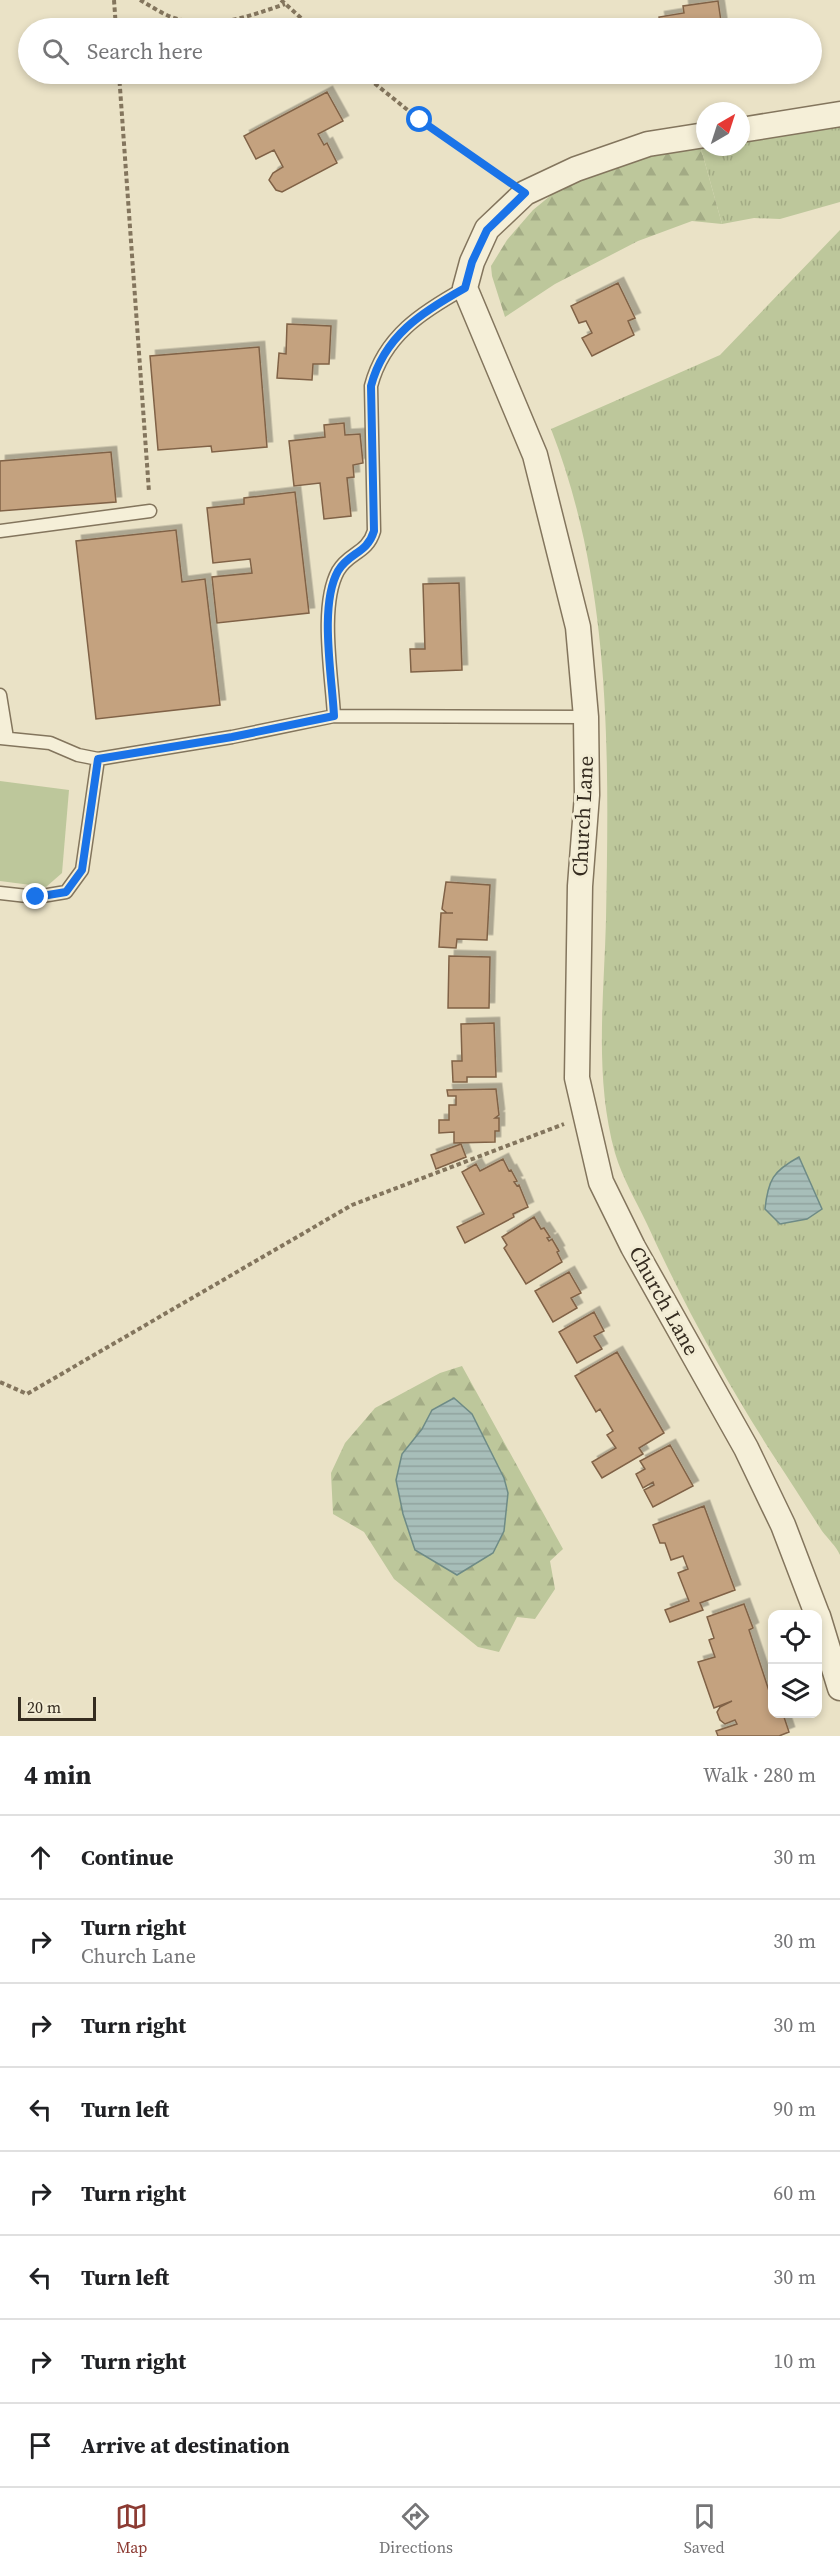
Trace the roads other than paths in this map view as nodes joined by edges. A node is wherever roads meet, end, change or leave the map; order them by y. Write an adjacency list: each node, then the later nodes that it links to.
1 (840, 114): 2 (street)
2 (750, 129)
3 (696, 136): 4 (street)
4 (465, 288): 8 (lane); 9 (street, Church Lane)
5 (150, 512): 6 (lane)
6 (0, 531)
7 (0, 694): 10 (lane)
8 (334, 716): 9 (lane); 11 (lane)
9 (586, 717): 13 (street, Church Lane)
10 (3, 738): 11 (lane)
11 (98, 759): 12 (lane)
12 (0, 893)
13 (815, 1610)
14 (822, 1631): 15 (street, Church Lane)
15 (840, 1688)

